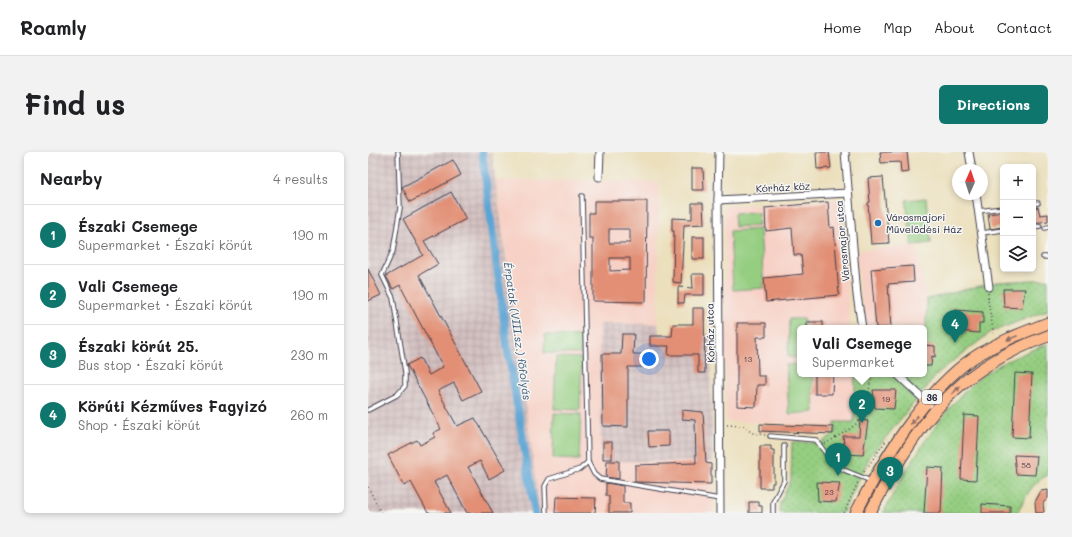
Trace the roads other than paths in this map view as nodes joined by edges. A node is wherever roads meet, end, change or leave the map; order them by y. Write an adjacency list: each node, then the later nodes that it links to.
1 (398, 152): 26 (lane)
2 (600, 152): 7 (street)
3 (719, 152): 10 (street, Kórház utca)
4 (845, 152): 8 (street, Városmajor utca)
5 (969, 152): 6 (street)
6 (971, 164)
7 (599, 177)
8 (848, 194): 10 (street, Kórház köz); 22 (street, Városmajor utca)
9 (582, 196): 30 (lane)
10 (718, 200): 32 (street, Kórház utca)
11 (977, 200): 13 (street)
12 (1000, 208): 13 (lane)
13 (978, 211): 17 (street)
14 (1040, 226): 15 (lane)
15 (1036, 227)
16 (1000, 230): 17 (lane)
17 (982, 233): 20 (street)
18 (1048, 257): 19 (lane)
19 (1043, 258)
20 (989, 287)
21 (1048, 323): 25 (main road, 36, one-way to 25)
22 (862, 325)
23 (1048, 336): 27 (main road, 36, one-way to 23)
24 (900, 377): 25 (street)
25 (928, 403): 27 (street); 31 (main road, 36, one-way to 31)
26 (368, 410)
27 (938, 410): 37 (main road, 36)
28 (770, 436): 31 (lane)
29 (784, 446): 35 (lane)
30 (588, 462): 32 (lane); 33 (lane)
31 (872, 482): 36 (main road, 36)
32 (720, 499): 34 (street, Kórház utca)
33 (546, 513)
34 (720, 513)
35 (773, 513)
36 (856, 513)
37 (870, 513)

